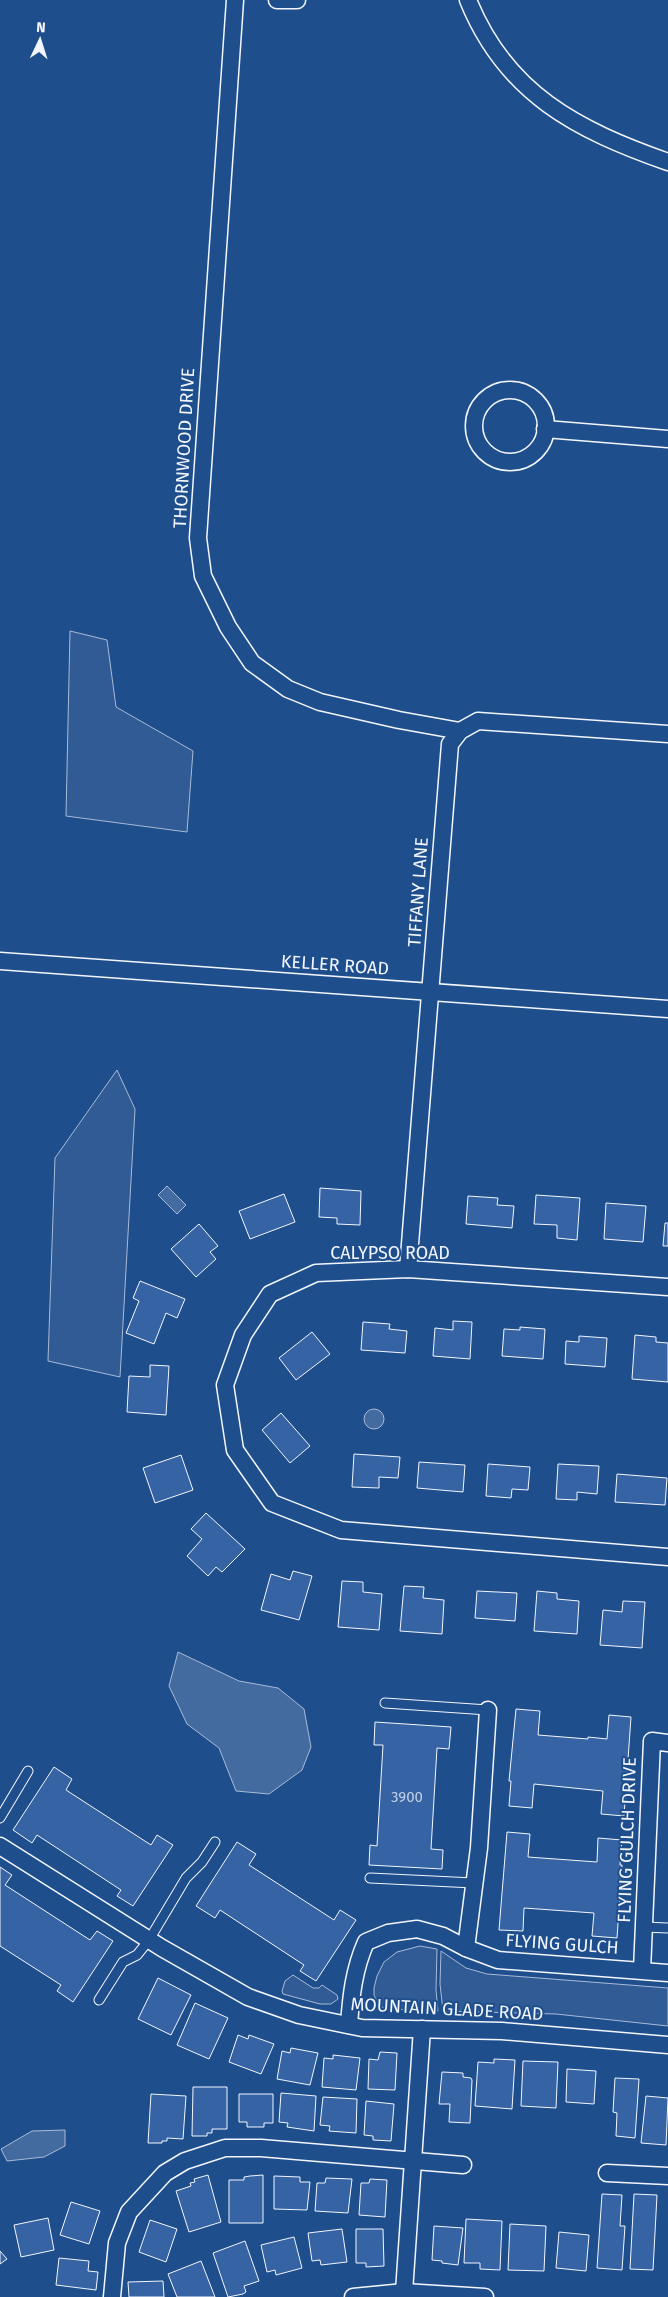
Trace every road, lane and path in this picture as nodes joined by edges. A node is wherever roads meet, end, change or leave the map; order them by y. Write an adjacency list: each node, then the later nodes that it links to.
1 (235, 0): 8 (street, THORNWOOD DRIVE)
2 (277, 0): 3 (street)
3 (297, 0)
4 (468, 0): 5 (street)
5 (668, 162)
6 (545, 429): 6 (street); 7 (street)
7 (668, 439)
8 (460, 730): 9 (street); 11 (street, TIFFANY LANE)
9 (668, 734)
10 (0, 961): 11 (street, KELLER ROAD)
11 (430, 991): 12 (street, KELLER ROAD); 13 (street, TIFFANY LANE)
12 (668, 1009)
13 (408, 1269): 14 (street, CALYPSO ROAD); 15 (street, CALYPSO ROAD)
14 (668, 1287)
15 (668, 1557)
16 (385, 1703): 17 (lane)
17 (488, 1710): 24 (street)
18 (668, 1743): 25 (street, FLYING GULCH DRIVE)
19 (28, 1771): 20 (lane)
20 (0, 1818)
21 (215, 1842): 27 (lane)
22 (0, 1846): 27 (street, MOUNTAIN GLADE ROAD)
23 (370, 1878): 24 (lane)
24 (474, 1883): 28 (street)
25 (644, 1927): 26 (lane); 29 (street, FLYING GULCH DRIVE)
26 (668, 1928)
27 (149, 1940): 31 (lane); 32 (street, MOUNTAIN GLADE ROAD)
28 (466, 1948): 29 (street, FLYING GULCH); 32 (street, FLYING GULCH)
29 (642, 1970): 30 (street, FLYING GULCH)
30 (668, 1973)
31 (99, 2000)
32 (349, 2025): 33 (street, MOUNTAIN GLADE ROAD)
33 (422, 2029): 34 (street, MOUNTAIN GLADE ROAD); 35 (street)
34 (668, 2045)
35 (413, 2160): 36 (street); 39 (street); 40 (street)
36 (463, 2165)
37 (607, 2172): 38 (street)
38 (668, 2176)
39 (404, 2292): 41 (street); 42 (street)
40 (112, 2297)
41 (352, 2297)
42 (485, 2297)

